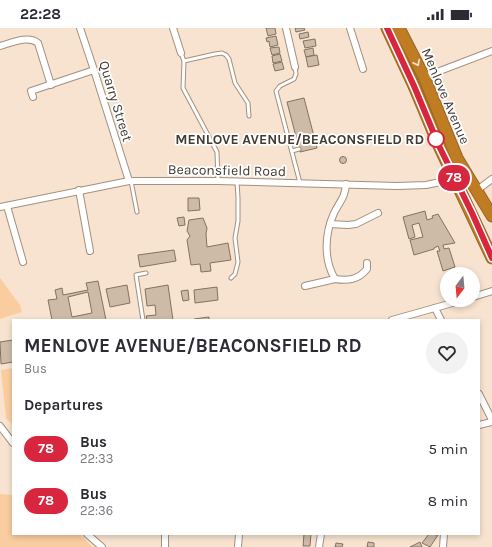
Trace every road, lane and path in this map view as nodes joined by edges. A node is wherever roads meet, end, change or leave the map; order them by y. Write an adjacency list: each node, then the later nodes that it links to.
1 (80, 28): 13 (street, Quarry Street)
2 (173, 28): 9 (street)
3 (286, 28): 11 (street)
4 (350, 28): 12 (street)
5 (387, 28): 21 (highway, Menlove Avenue)
6 (400, 28): 14 (highway, Menlove Avenue, one-way to 14)
7 (0, 46): 15 (street)
8 (492, 51): 14 (street)
9 (182, 53): 10 (lane)
10 (184, 61): 17 (lane); 24 (lane)
11 (295, 67): 19 (lane)
12 (363, 69)
13 (94, 70): 15 (street); 23 (street, Quarry Street)
14 (424, 77): 20 (highway, Menlove Avenue)
15 (51, 84): 16 (street)
16 (31, 91)
17 (249, 116)
18 (299, 149): 19 (lane)
19 (292, 151): 26 (lane)
20 (457, 158): 21 (highway); 29 (highway, Menlove Avenue)
21 (455, 179): 27 (street, Beaconsfield Road); 29 (highway); 33 (highway, Menlove Avenue)
22 (492, 179): 29 (street)
23 (130, 181): 24 (street, Beaconsfield Road); 28 (street, Beaconsfield Road); 32 (lane)
24 (218, 181): 25 (street, Beaconsfield Road)
25 (237, 181): 26 (street, Beaconsfield Road); 42 (lane)
26 (300, 183): 27 (street, Beaconsfield Road)
27 (346, 184): 36 (street)
28 (79, 190): 30 (street, Beaconsfield Road); 37 (street)
29 (476, 191): 33 (highway); 35 (highway, Menlove Avenue)
30 (7, 206): 31 (street, Beaconsfield Road); 39 (street)
31 (0, 207)
32 (137, 212)
33 (471, 212): 38 (highway, Menlove Avenue)
34 (378, 213): 36 (street)
35 (492, 216)
36 (330, 224): 43 (street)
37 (90, 251)
38 (492, 258)
39 (23, 262)
40 (367, 263): 43 (street)
41 (146, 273): 49 (lane)
42 (232, 278)
43 (335, 279): 44 (street)
44 (305, 286)
45 (492, 291): 46 (street)
46 (480, 295)
47 (440, 307): 48 (street)
48 (435, 308): 50 (street); 51 (street)
49 (143, 319)
50 (396, 319)
51 (440, 319)
52 (480, 396): 53 (street)
53 (492, 421): 54 (street)
54 (480, 425)
55 (0, 426): 56 (street)
56 (12, 442)
57 (88, 535): 62 (street)
58 (165, 535): 63 (street)
59 (239, 535): 64 (street)
60 (321, 535): 65 (street)
61 (444, 535): 66 (street)
62 (102, 547)
63 (164, 547)
64 (238, 547)
65 (319, 547)
66 (443, 547)

